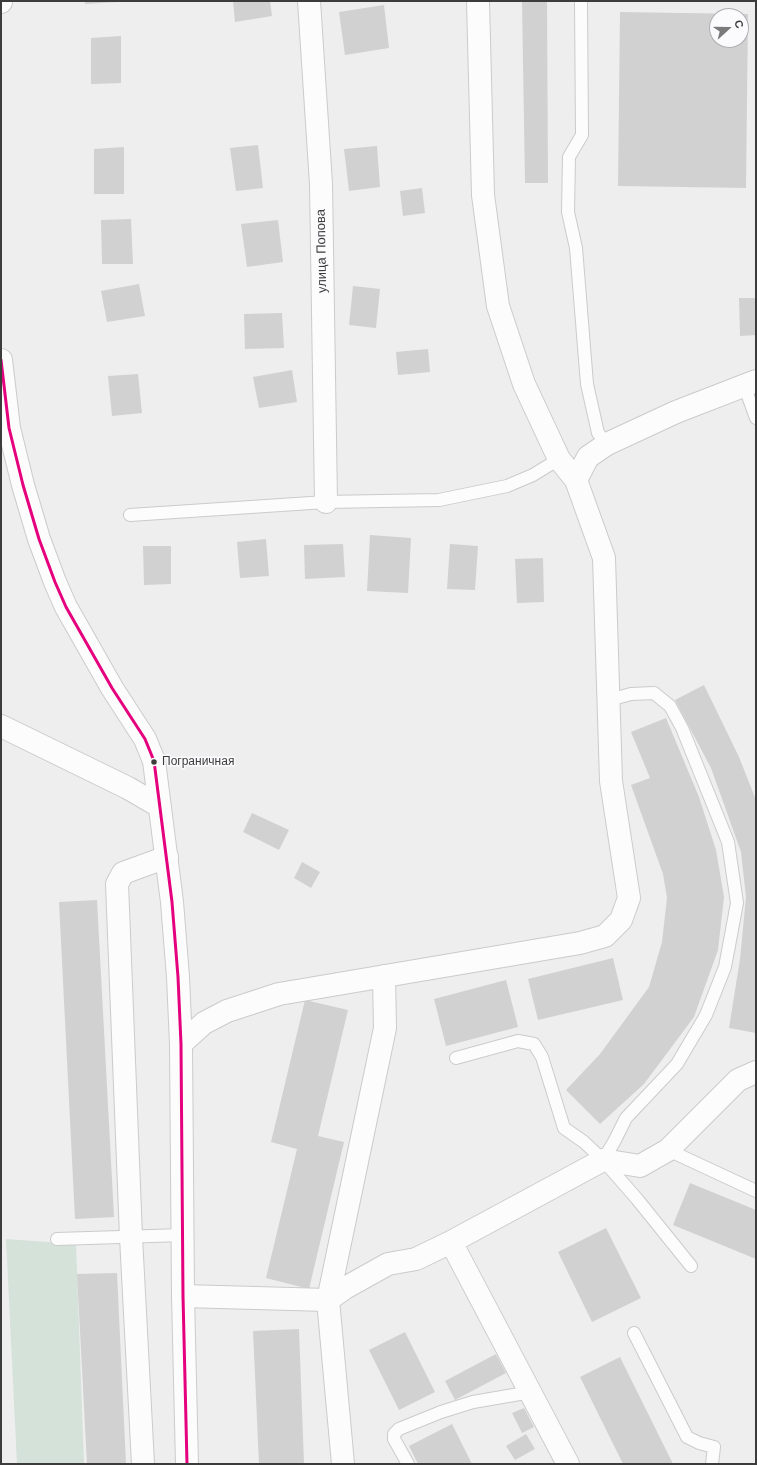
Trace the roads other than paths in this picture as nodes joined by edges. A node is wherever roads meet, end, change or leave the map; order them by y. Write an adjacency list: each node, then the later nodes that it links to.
1 (309, 1): 10 (street, улица Попова)
2 (478, 1): 8 (street)
3 (581, 1): 7 (lane)
4 (1, 360): 14 (street)
5 (750, 383): 6 (lane); 7 (street)
6 (756, 418)
7 (607, 444): 9 (street)
8 (558, 459): 9 (street); 10 (lane)
9 (576, 480): 12 (street)
10 (326, 502): 11 (lane)
11 (130, 515)
12 (609, 700): 16 (street); 21 (lane)
13 (1, 726): 14 (street)
14 (159, 806): 15 (street)
15 (167, 857): 17 (street); 24 (street)
16 (384, 976): 17 (street); 29 (street)
17 (181, 1044): 23 (street)
18 (456, 1058): 21 (lane)
19 (756, 1072): 20 (street)
20 (668, 1150): 21 (street); 22 (lane)
21 (603, 1160): 26 (street); 27 (lane)
22 (756, 1191)
23 (183, 1235): 24 (lane); 28 (street)
24 (131, 1237): 25 (lane); 32 (street)
25 (57, 1239)
26 (451, 1242): 29 (street); 31 (street)
27 (691, 1266)
28 (183, 1296): 29 (street); 33 (street)
29 (328, 1300): 34 (street)
30 (634, 1333): 37 (lane)
31 (531, 1392): 35 (lane); 36 (street)
32 (143, 1464)
33 (188, 1464)
34 (343, 1464)
35 (408, 1464)
36 (568, 1464)
37 (712, 1464)

